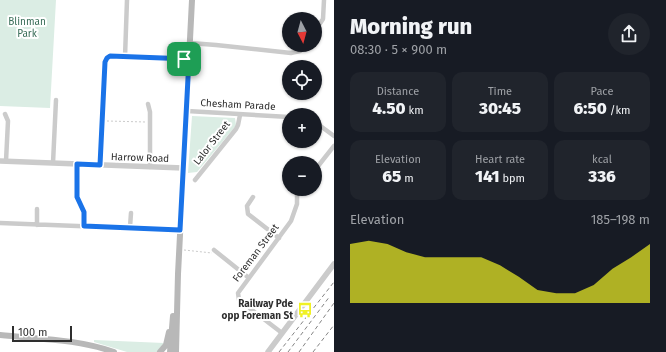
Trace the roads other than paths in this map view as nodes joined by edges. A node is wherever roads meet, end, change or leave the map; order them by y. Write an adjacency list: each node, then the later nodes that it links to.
1 (127, 0): 9 (street)
2 (192, 0): 5 (main road)
3 (324, 0): 4 (street)
4 (322, 21)
5 (190, 43): 6 (street); 10 (main road)
6 (282, 52)
7 (283, 52): 8 (street)
8 (300, 52)
9 (125, 57): 10 (street); 23 (street)
10 (189, 59): 13 (main road)
11 (56, 100): 22 (street)
12 (148, 104): 24 (street)
13 (187, 111): 15 (street, Chesham Parade); 25 (main road)
14 (5, 114): 20 (street)
15 (240, 115): 16 (street, Chesham Parade); 26 (street, Lalor Street)
16 (282, 117)
17 (322, 127): 18 (street)
18 (334, 136)
19 (334, 146): 21 (street)
20 (3, 161): 22 (street, Harrow Road)
21 (322, 161)
22 (53, 163): 23 (street, Harrow Road)
23 (100, 165): 24 (street, Harrow Road)
24 (150, 167): 25 (street, Harrow Road)
25 (183, 168): 36 (main road)
26 (195, 180)
27 (297, 196): 37 (street, Foreman Street)
28 (253, 197): 37 (street)
29 (37, 209): 33 (street)
30 (84, 212): 34 (street)
31 (131, 213): 35 (street)
32 (0, 223): 33 (street)
33 (37, 224): 34 (street)
34 (84, 226): 35 (street)
35 (130, 228): 36 (street)
36 (180, 230): 40 (main road)
37 (279, 238): 41 (street, Foreman Street)
38 (215, 252): 41 (street)
39 (334, 264): 43 (street)
40 (178, 274): 42 (main road); 48 (main road)
41 (249, 278): 43 (street, Foreman Street)
42 (174, 306): 46 (main road); 47 (main road)
43 (282, 333): 49 (street)
44 (0, 335): 45 (main road)
45 (114, 352)
46 (160, 352)
47 (170, 352)
48 (176, 352)
49 (268, 352)

